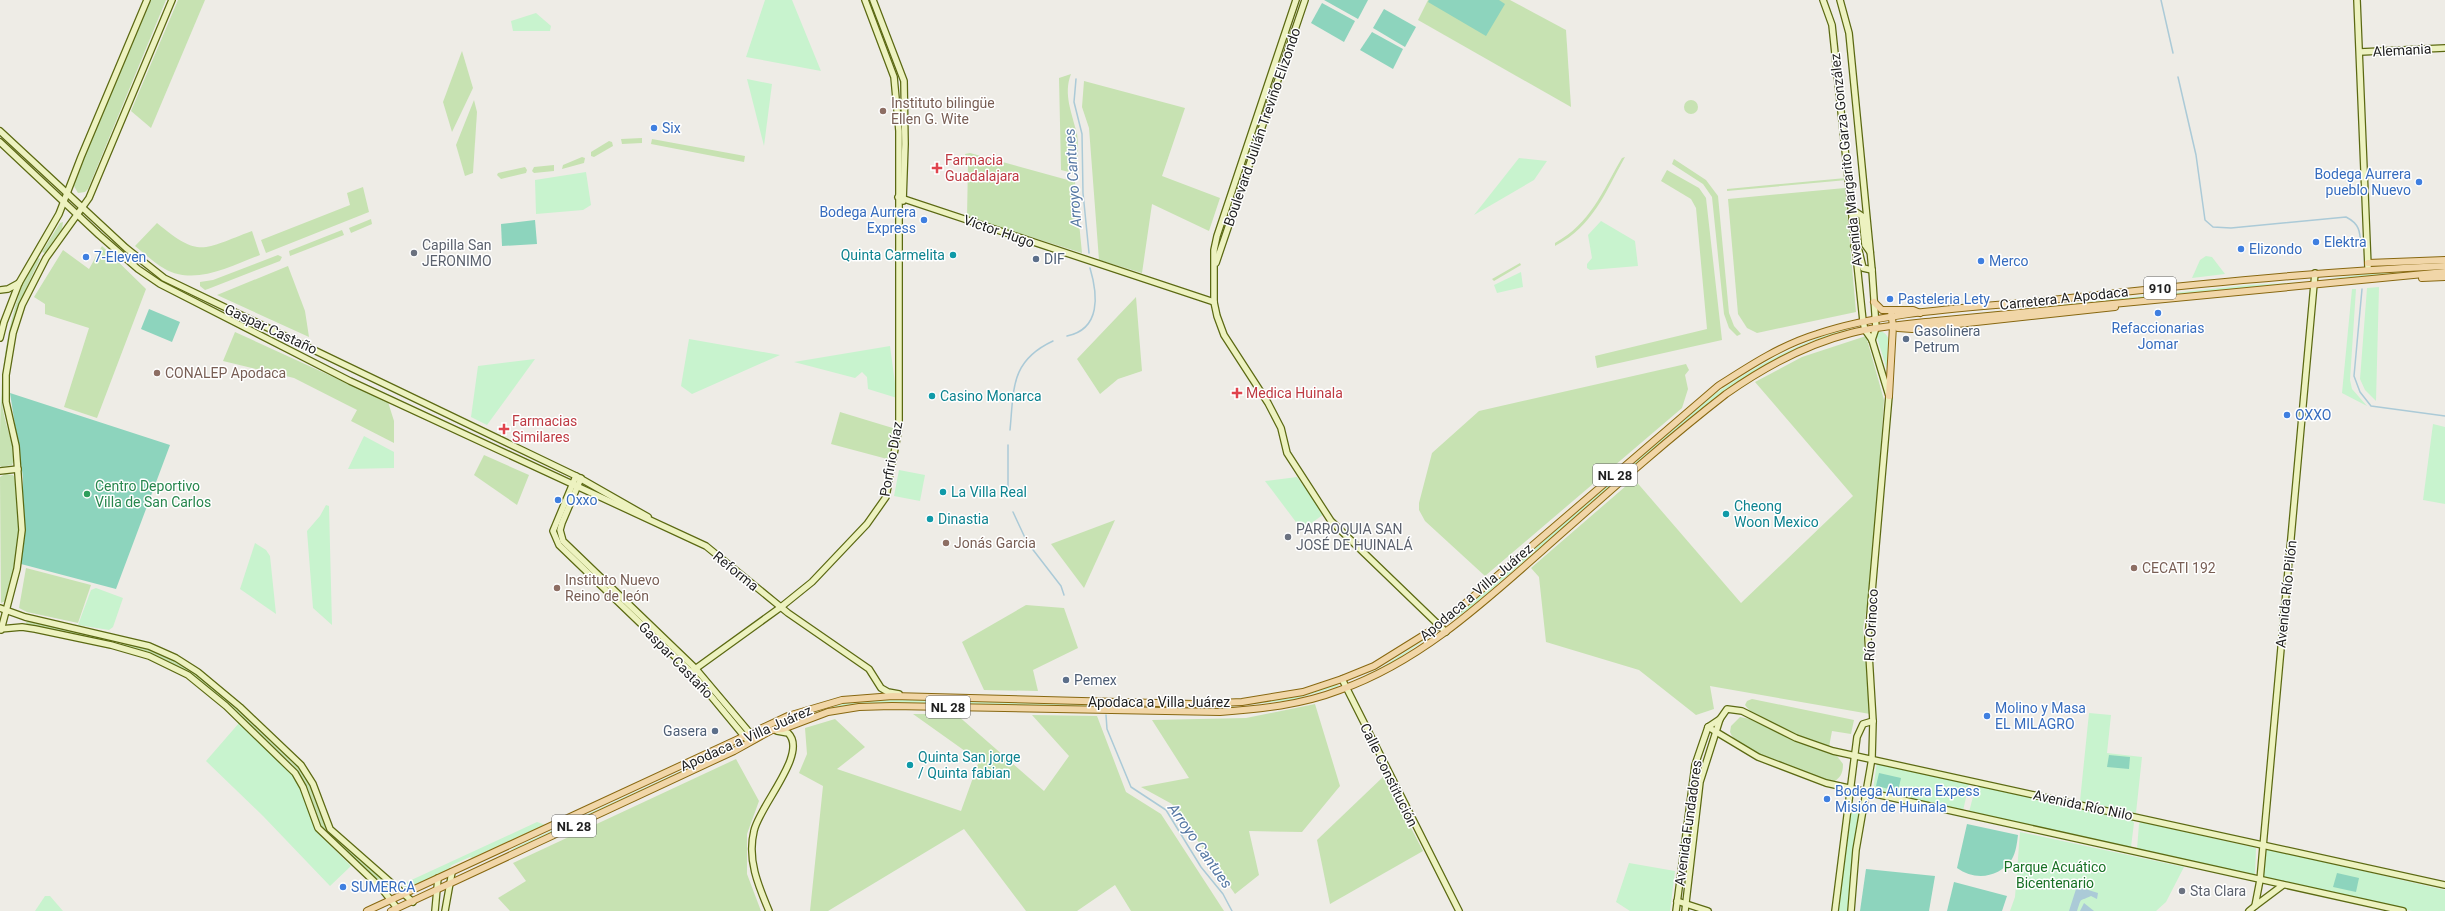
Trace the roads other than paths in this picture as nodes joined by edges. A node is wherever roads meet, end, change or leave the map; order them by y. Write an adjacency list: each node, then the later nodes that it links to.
1 (148, 0): 14 (street)
2 (172, 0): 17 (street)
3 (865, 0): 15 (street)
4 (873, 0): 15 (street)
5 (1296, 0): 21 (street, Boulevard Julián Treviño Elizondo)
6 (1306, 0): 21 (street, Boulevard Julián Treviño Elizondo)
7 (1823, 0): 19 (street, Avenida Margarito Garza González)
8 (1840, 0): 22 (street, Avenida Margarito Garza González)
9 (2357, 0): 11 (street)
10 (2445, 48): 11 (street, Alemania)
11 (2360, 52): 24 (street)
12 (0, 131): 14 (street, Gaspar Castaño)
13 (0, 142): 16 (street, Gaspar Castaño)
14 (67, 195): 16 (street); 17 (street, Gaspar Castaño)
15 (901, 198): 34 (street, Victor Hugo); 53 (street, Porfirio Díaz)
16 (63, 203): 18 (street, Gaspar Castaño); 31 (street)
17 (83, 208): 18 (street); 45 (street, Gaspar Castaño)
18 (77, 216): 46 (street, Gaspar Castaño); 48 (street)
19 (1852, 221): 20 (street, Avenida Margarito Garza González); 22 (street)
20 (1854, 246): 26 (street); 39 (street, Avenida Margarito Garza González)
21 (1217, 252): 34 (street)
22 (1870, 252): 26 (street, Avenida Margarito Garza González)
23 (2445, 260): 24 (main road)
24 (2368, 266): 25 (main road, Carretera A Apodaca / 910); 28 (main road, Carretera A Apodaca / 910)
25 (2445, 266)
26 (1872, 270): 35 (street, Avenida Margarito Garza González)
27 (2445, 272): 29 (main road, Carretera A Apodaca / 910)
28 (2316, 273): 32 (street, Avenida Río Pilón); 37 (main road, Carretera A Apodaca / 910)
29 (2405, 276): 30 (main road); 32 (main road, Carretera A Apodaca / 910)
30 (2445, 277)
31 (19, 283): 33 (street); 43 (street)
32 (2315, 283): 40 (main road, Carretera A Apodaca / 910); 82 (street, Avenida Río Pilón)
33 (0, 290)
34 (1214, 302): 57 (street)
35 (1874, 302): 37 (main road); 38 (street, Avenida Margarito Garza González)
36 (2166, 302): 40 (main road)
37 (1891, 314): 38 (main road, Carretera A Apodaca / 910); 40 (main road)
38 (1875, 319): 39 (main road, Apodaca a Villa Juárez / NL 28); 41 (street, Avenida Margarito Garza González)
39 (1863, 321): 42 (street, Avenida Margarito Garza González); 57 (main road, Apodaca a Villa Juárez / NL 28)
40 (1893, 326): 41 (main road, Carretera A Apodaca / 910); 47 (main road)
41 (1876, 328): 42 (main road, Apodaca a Villa Juárez / NL 28); 44 (street)
42 (1865, 330): 44 (street, Río Orinoco); 60 (main road, Apodaca a Villa Juárez / NL 28)
43 (0, 338)
44 (1872, 340): 47 (street, Río Orinoco)
45 (389, 386): 46 (street); 50 (street, Gaspar Castaño)
46 (385, 396): 51 (street, Gaspar Castaño)
47 (1889, 396): 67 (street, Río Orinoco)
48 (18, 469): 49 (street); 55 (street)
49 (0, 470)
50 (578, 477): 51 (street, Gaspar Castaño); 52 (street)
51 (574, 485): 52 (street, Reforma); 61 (street, Gaspar Castaño)
52 (651, 520): 53 (street, Reforma)
53 (781, 607): 61 (street, Porfirio Díaz); 64 (street, Reforma)
54 (0, 608): 55 (street)
55 (8, 609): 56 (street); 59 (street)
56 (25, 617): 58 (street); 74 (street)
57 (1440, 625): 60 (street); 62 (main road, Apodaca a Villa Juárez / NL 28)
58 (22, 628): 59 (street); 75 (street)
59 (1, 630)
60 (1446, 632): 63 (main road, Apodaca a Villa Juárez / NL 28)
61 (693, 670): 71 (street, Gaspar Castaño)
62 (1342, 680): 63 (street, Calle Constitución); 64 (main road, Apodaca a Villa Juárez / NL 28)
63 (1346, 688): 69 (main road, Apodaca a Villa Juárez / NL 28); 102 (street, Calle Constitución)
64 (907, 697): 71 (main road, Apodaca a Villa Juárez / NL 28)
65 (1727, 709): 66 (street, Avenida Fundadores); 72 (street, Avenida Río Nilo)
66 (1720, 719): 68 (street, Avenida Fundadores); 70 (street, Avenida Fundadores)
67 (1871, 721): 72 (street); 73 (street, Río Orinoco)
68 (1708, 727): 70 (street); 92 (street, Avenida Fundadores)
69 (771, 731): 71 (main road, Apodaca a Villa Juárez / NL 28); 101 (street)
70 (1717, 733): 76 (street); 94 (street, Avenida Fundadores)
71 (750, 738): 78 (main road, Apodaca a Villa Juárez / NL 28); 79 (main road, Apodaca a Villa Juárez / NL 28)
72 (1854, 755): 73 (street, Avenida Río Nilo); 76 (street)
73 (1872, 758): 77 (street, Río Orinoco); 82 (street, Avenida Río Nilo)
74 (301, 764): 75 (street); 80 (street)
75 (294, 771): 81 (street)
76 (1850, 790): 77 (street); 105 (street)
77 (1866, 793): 85 (street); 106 (street, Río Orinoco)
78 (602, 802): 79 (main road); 83 (main road, Apodaca a Villa Juárez / NL 28)
79 (606, 810): 86 (main road, Apodaca a Villa Juárez / NL 28)
80 (336, 834): 81 (street); 90 (street)
81 (329, 841): 91 (street)
82 (2261, 845): 85 (street, Avenida Río Pilón); 88 (street, Avenida Río Nilo)
83 (452, 872): 84 (main road, Apodaca a Villa Juárez / NL 28); 86 (street)
84 (438, 878): 89 (street); 90 (main road, Apodaca a Villa Juárez / NL 28)
85 (2260, 880): 87 (street); 95 (street, Avenida Río Pilón)
86 (450, 883): 89 (main road, Apodaca a Villa Juárez / NL 28); 100 (street)
87 (2284, 885): 95 (street); 108 (street)
88 (2445, 885)
89 (436, 889): 93 (main road, Apodaca a Villa Juárez / NL 28); 99 (street)
90 (405, 894): 91 (main road, Apodaca a Villa Juárez / NL 28); 93 (street)
91 (392, 900): 96 (street); 98 (main road, Apodaca a Villa Juárez / NL 28)
92 (1677, 901): 94 (street); 97 (street, Avenida Fundadores)
93 (413, 902): 96 (main road, Apodaca a Villa Juárez / NL 28)
94 (1686, 904): 103 (street, Avenida Fundadores); 104 (street)
95 (2254, 906): 107 (street)
96 (394, 910)
97 (1678, 910)
98 (367, 911)
99 (435, 911)
100 (445, 911)
101 (769, 911)
102 (1460, 911)
103 (1685, 911)
104 (1708, 911)
105 (1835, 911)
106 (1851, 911)
107 (2249, 911)
108 (2403, 911)

